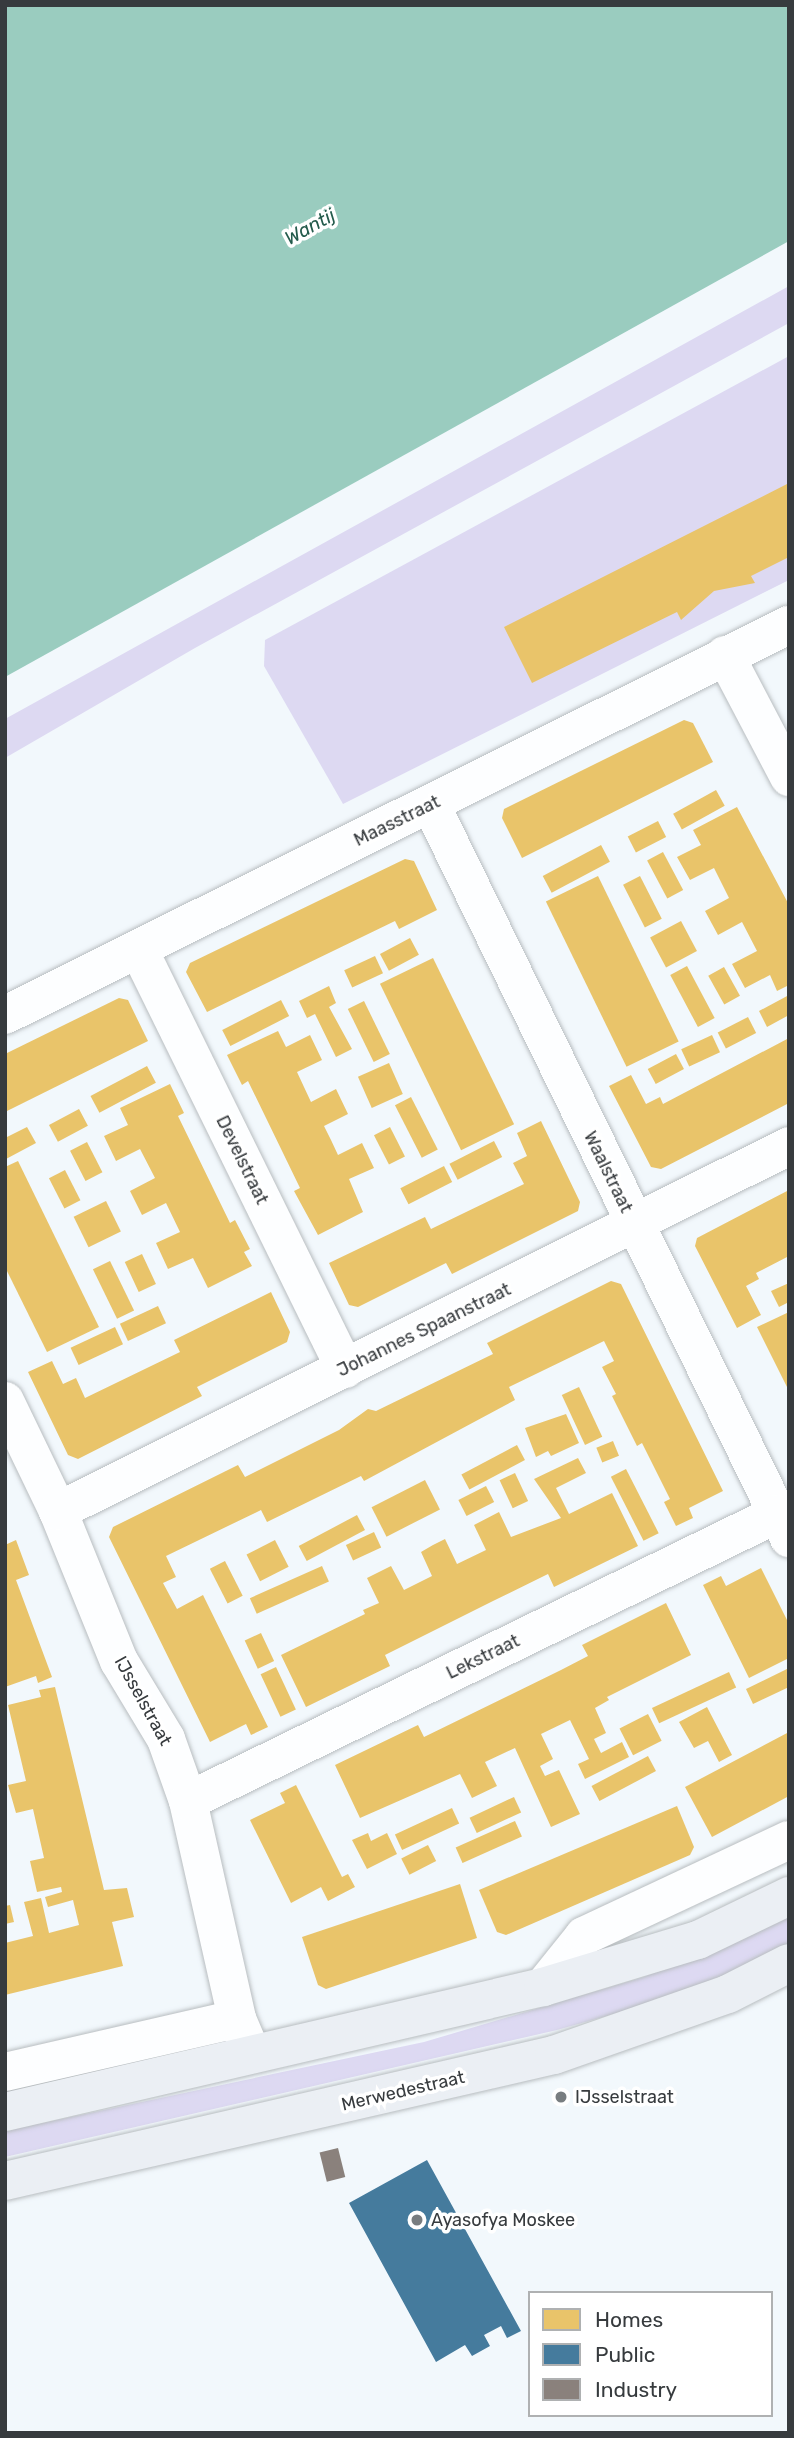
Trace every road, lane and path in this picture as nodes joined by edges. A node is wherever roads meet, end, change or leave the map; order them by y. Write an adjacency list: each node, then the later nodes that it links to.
1 (789, 625): 2 (street, Maasstraat)
2 (725, 655): 3 (street); 4 (street, Maasstraat)
3 (789, 777)
4 (431, 805): 5 (street, Maasstraat); 8 (street, Waalstraat)
5 (139, 950): 6 (street, Maasstraat); 9 (street, Develstraat)
6 (5, 1015)
7 (789, 1146): 8 (street, Johannes Spaanstraat)
8 (634, 1226): 9 (street, Johannes Spaanstraat); 12 (street, Waalstraat)
9 (345, 1369): 11 (street, Johannes Spaanstraat)
10 (5, 1401): 11 (street, IJsselstraat)
11 (58, 1511): 13 (street, IJsselstraat)
12 (783, 1526): 13 (street, Lekstraat)
13 (188, 1801): 18 (street, IJsselstraat)
14 (789, 1840): 17 (street)
15 (789, 1895): 17 (main road)
16 (789, 1963): 22 (main road, Merwedestraat)
17 (543, 1987): 19 (main road)
18 (237, 2019): 19 (street, IJsselstraat); 20 (street)
19 (251, 2054): 21 (main road)
20 (5, 2073)
21 (5, 2112)
22 (5, 2181)

